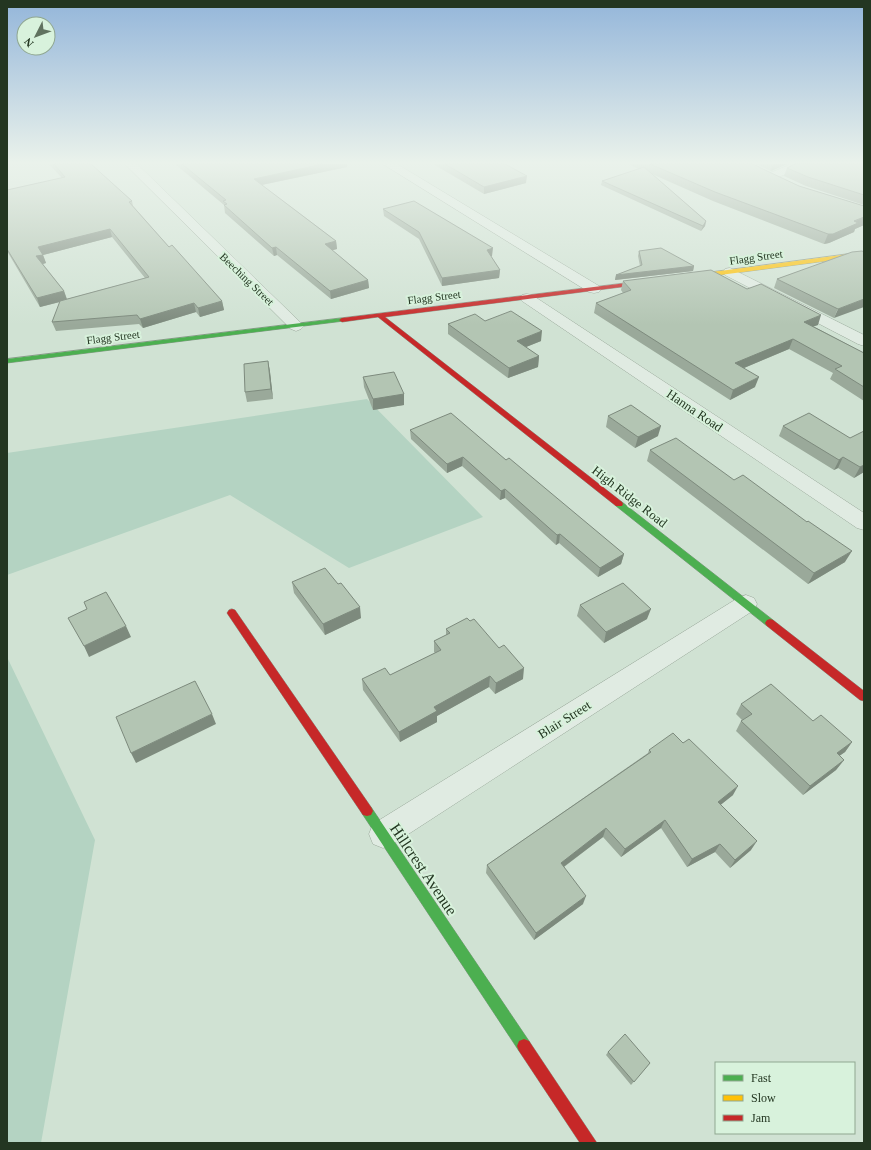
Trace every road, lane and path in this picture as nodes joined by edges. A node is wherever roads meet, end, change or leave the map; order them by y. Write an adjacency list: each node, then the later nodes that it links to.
1 (185, 218): 10 (street, Beeching Street)
2 (476, 218): 7 (street)
3 (864, 254): 4 (street, Flagg Street)
4 (730, 272): 5 (street, Flagg Street); 11 (street)
5 (677, 279)
6 (662, 281): 7 (street, Flagg Street)
7 (594, 289): 8 (street, Flagg Street)
8 (527, 298): 9 (street, Flagg Street); 13 (street, Hanna Road)
9 (380, 316): 10 (street, Flagg Street); 14 (street, High Ridge Road)
10 (296, 326): 12 (street, Flagg Street)
11 (864, 341)
12 (8, 359)
13 (864, 523)
14 (746, 604): 16 (street, High Ridge Road); 17 (street, Blair Street)
15 (232, 612): 17 (street, Hillcrest Avenue)
16 (864, 697)
17 (383, 834): 18 (street, Hillcrest Avenue)
18 (589, 1143)

